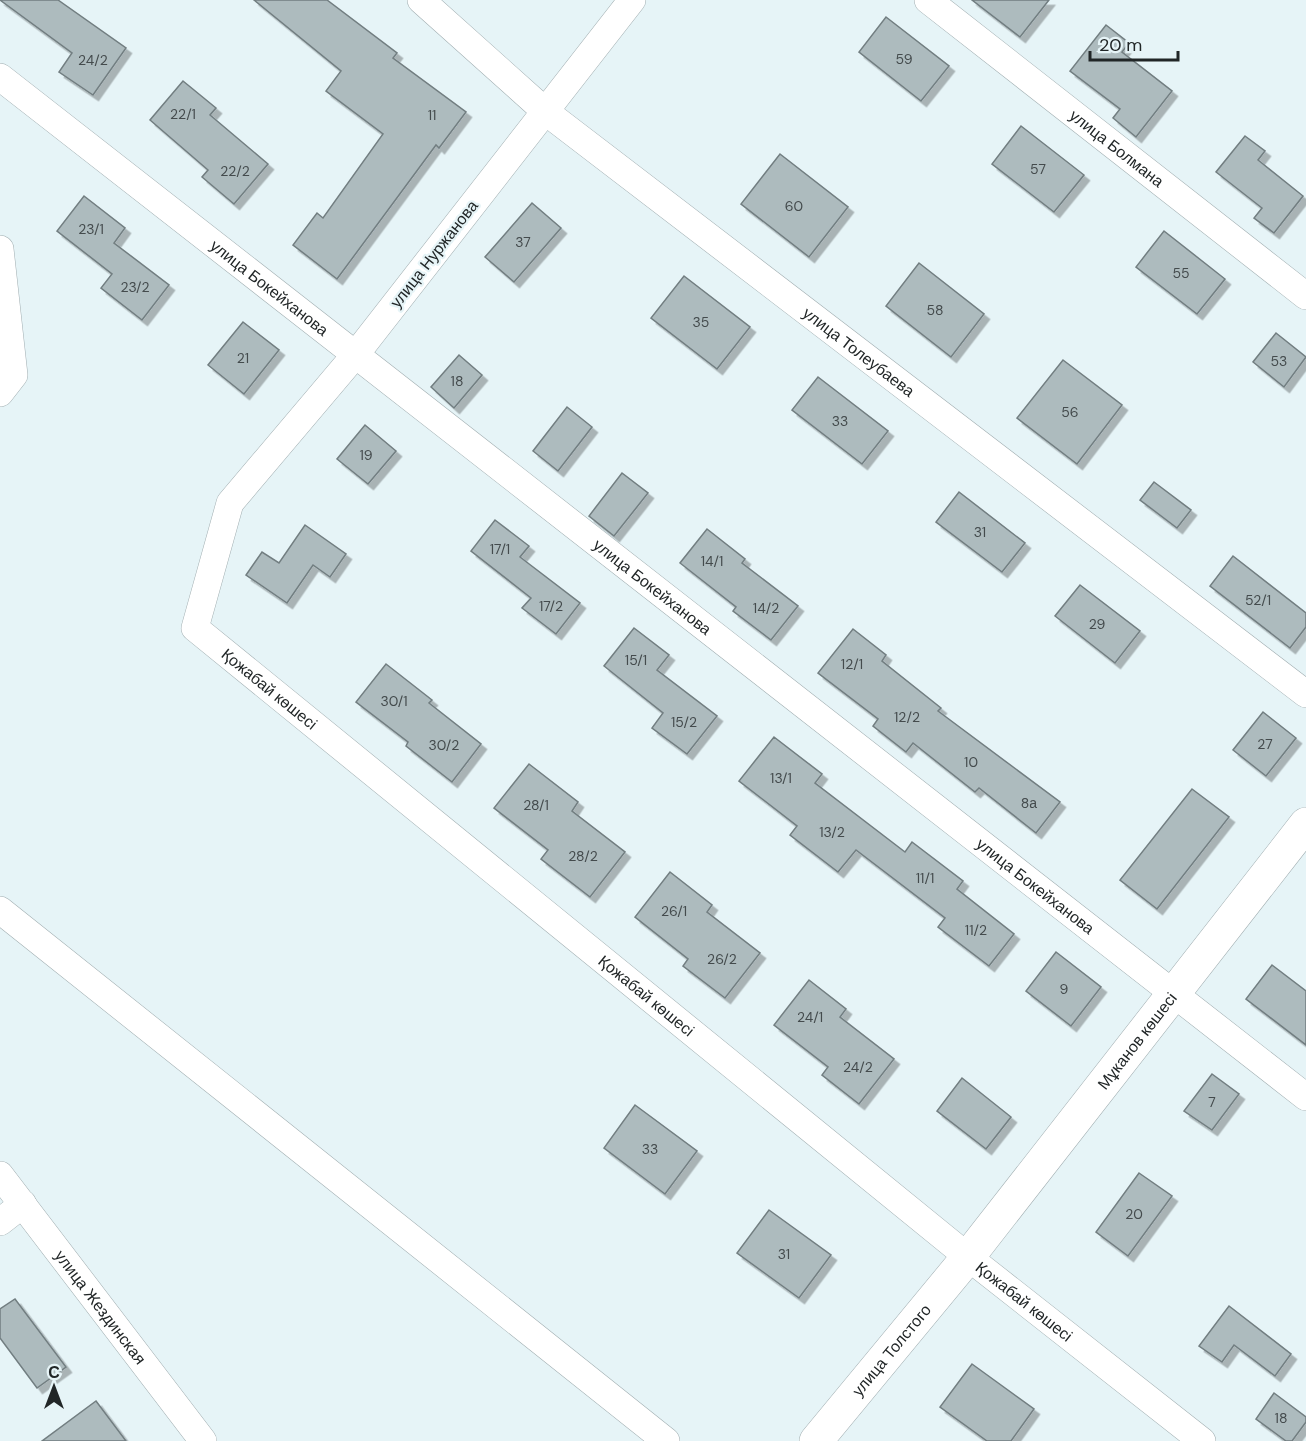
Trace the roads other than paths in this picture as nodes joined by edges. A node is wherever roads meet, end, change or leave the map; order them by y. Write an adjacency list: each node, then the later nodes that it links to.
1 (421, 0): 5 (street, улица Толеубаева)
2 (632, 0): 5 (street, улица Нуржанова)
3 (928, 0): 7 (street, улица Болмана)
4 (0, 77): 8 (street, улица Бокейханова)
5 (546, 112): 8 (street, улица Нуржанова); 11 (street, улица Толеубаева)
6 (0, 249): 9 (street)
7 (1306, 296)
8 (356, 354): 10 (street, улица Нуржанова); 14 (street, улица Бокейханова)
9 (0, 393)
10 (230, 502): 19 (street, Қожабай көшесі)
11 (1306, 694)
12 (1306, 824): 14 (street, Мұканов көшесі)
13 (0, 910): 21 (street)
14 (1173, 994): 15 (street, улица Бокейханова); 19 (street, Мұканов көшесі)
15 (1306, 1097)
16 (0, 1175): 17 (street, улица Жездинская)
17 (23, 1204): 18 (street); 20 (street, улица Жездинская)
18 (0, 1222)
19 (968, 1257): 22 (street, улица Толстого); 23 (street, Қожабай көшесі)
20 (203, 1441)
21 (666, 1441)
22 (816, 1441)
23 (1202, 1441)

